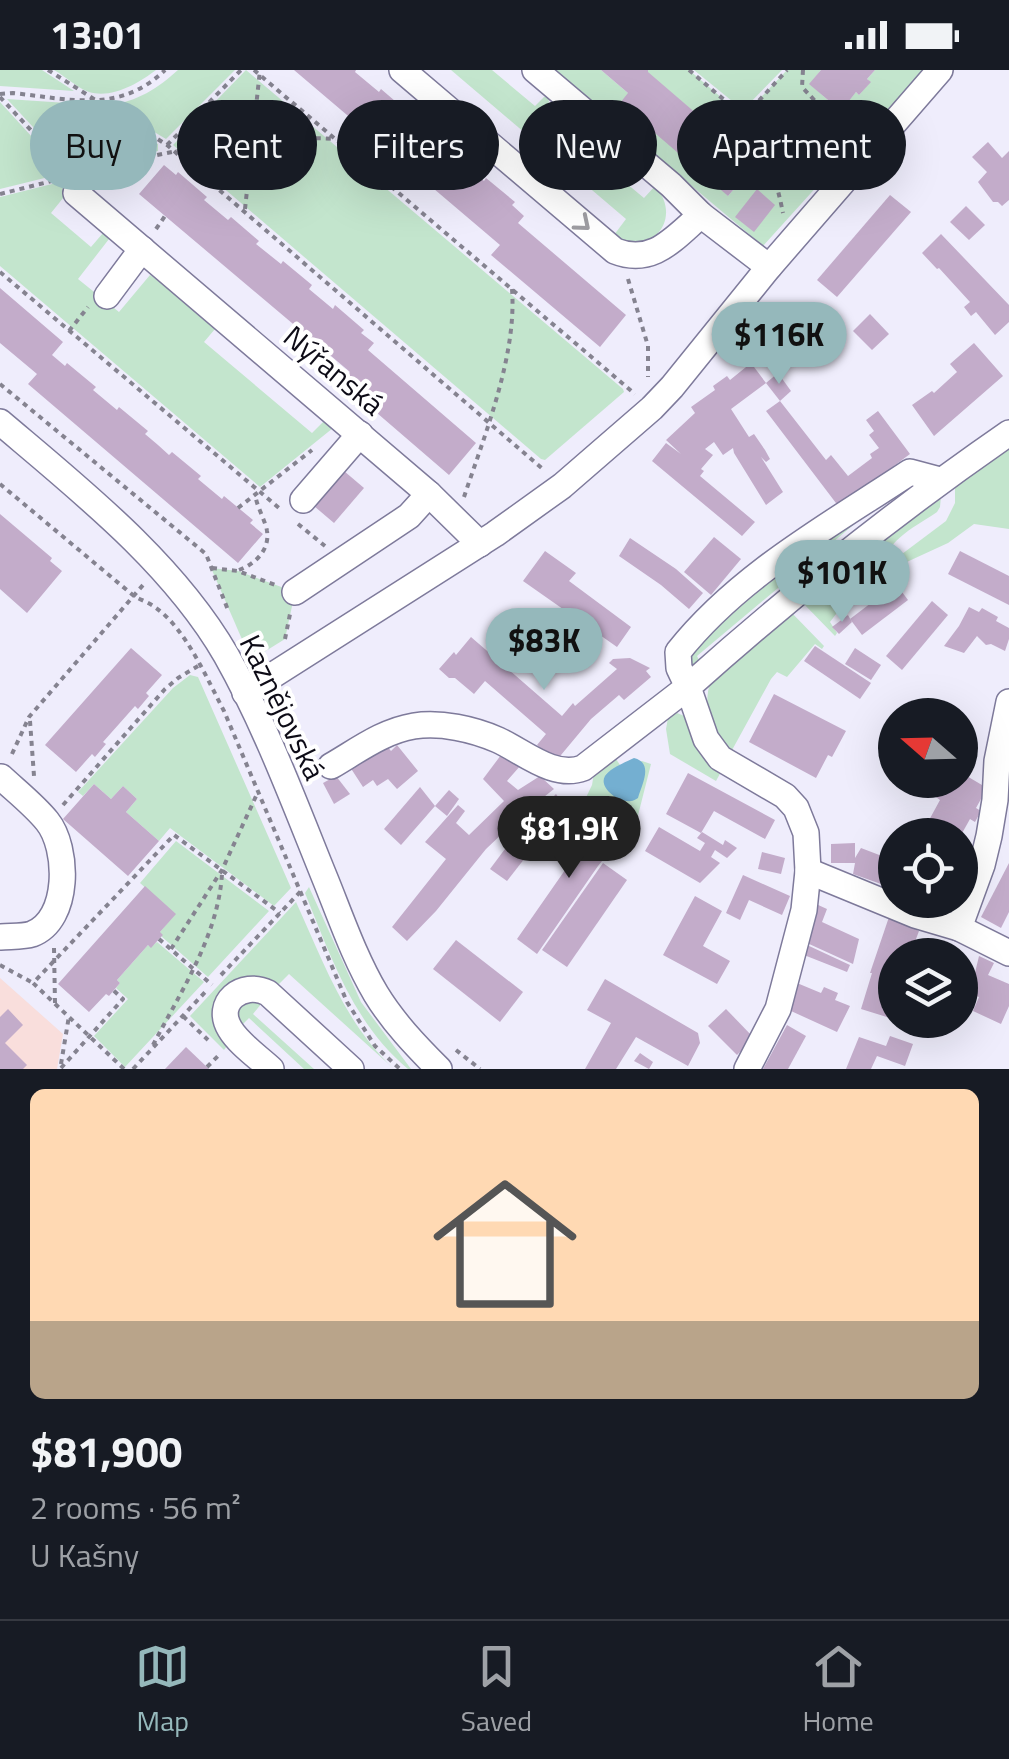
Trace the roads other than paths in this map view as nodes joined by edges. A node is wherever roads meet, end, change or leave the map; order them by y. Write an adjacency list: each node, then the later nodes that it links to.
1 (402, 70): 5 (street, one-way to 5)
2 (535, 70): 5 (street)
3 (940, 70): 7 (street)
4 (82, 190): 6 (street, Nýřanská)
5 (701, 215): 7 (street)
6 (142, 249): 8 (street); 11 (street, Nýřanská)
7 (769, 267): 15 (street)
8 (97, 301)
9 (0, 422): 18 (street, Kaznějovská)
10 (1009, 433): 12 (street)
11 (360, 434): 13 (street, Nýřanská); 14 (street)
12 (940, 480): 17 (street); 17 (street)
13 (429, 494): 15 (street, Nýřanská); 16 (street)
14 (302, 500)
15 (480, 544): 18 (street)
16 (295, 592)
17 (688, 688): 20 (street); 22 (street)
18 (245, 694): 28 (street, Kaznějovská)
19 (1009, 702): 23 (street)
20 (330, 766)
21 (1, 776): 24 (street)
22 (808, 871): 23 (street); 29 (street)
23 (959, 928): 25 (street)
24 (0, 938)
25 (1009, 953)
26 (271, 1069): 27 (street)
27 (352, 1069)
28 (439, 1069)
29 (747, 1069)

